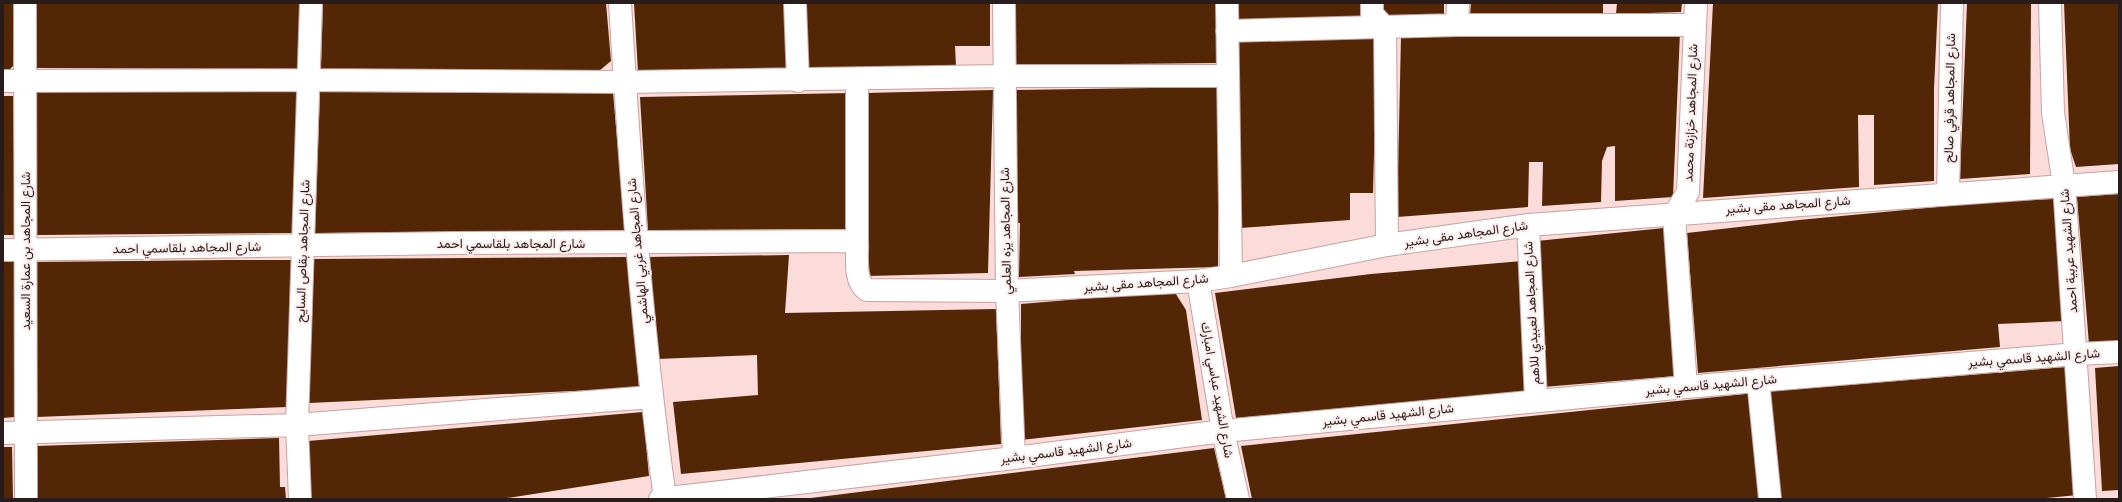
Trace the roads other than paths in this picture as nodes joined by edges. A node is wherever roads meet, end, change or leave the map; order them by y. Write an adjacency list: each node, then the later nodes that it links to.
1 (24, 3): 18 (street, شارع المجاهد بن عمارة السعيد)
2 (311, 3): 19 (street, شارع المجاهد بقاص السايح)
3 (620, 3): 23 (street, شارع المجاهد غربي الهاشمي)
4 (795, 3): 22 (street)
5 (1004, 3): 16 (street, شارع المجاهد يزه العلمي)
6 (1227, 3): 15 (street)
7 (1372, 3): 14 (street)
8 (1458, 3): 13 (street)
9 (1696, 3): 12 (street, شارع المجاهد خزازنة محمد)
10 (1952, 3): 26 (street, شارع المجاهد قرفي صالح)
11 (2050, 3): 25 (street, شارع الشهيد عربية احمد)
12 (1695, 25): 13 (street); 27 (street, شارع المجاهد خزازنة محمد)
13 (1457, 26): 14 (street)
14 (1385, 28): 15 (street); 31 (street)
15 (1227, 31): 17 (street)
16 (1004, 76): 17 (street); 20 (street); 37 (street, شارع المجاهد يزه العلمي)
17 (1226, 76): 35 (street)
18 (26, 80): 19 (street); 21 (street); 33 (street, شارع المجاهد بن عمارة السعيد)
19 (310, 80): 23 (street); 32 (street, شارع المجاهد بقاص السايح)
20 (857, 80): 22 (street); 29 (street)
21 (3, 81)
22 (798, 81): 23 (street)
23 (625, 82): 30 (street, شارع المجاهد غربي الهاشمي)
24 (2119, 182): 25 (street, شارع المجاهد مقى بشير)
25 (2064, 185): 26 (street, شارع المجاهد مقى بشير); 39 (street, شارع الشهيد عربية احمد)
26 (1948, 194): 27 (street, شارع المجاهد مقى بشير)
27 (1674, 215): 28 (street, شارع المجاهد مقى بشير); 41 (street)
28 (1528, 225): 31 (street, شارع المجاهد مقى بشير); 43 (street, شارع المجاهد لعبيدي للاهم)
29 (857, 242): 30 (street, شارع المجاهد بلقاسمي احمد); 37 (street, شارع المجاهد مقى بشير)
30 (637, 243): 32 (street, شارع المجاهد بلقاسمي احمد); 42 (street, شارع المجاهد غربي الهاشمي)
31 (1387, 245): 35 (street, شارع المجاهد مقى بشير)
32 (304, 247): 33 (street, شارع المجاهد بلقاسمي احمد); 44 (street, شارع المجاهد بقاص السايح)
33 (25, 249): 34 (street, شارع المجاهد بلقاسمي احمد); 46 (street, شارع المجاهد بن عمارة السعيد)
34 (3, 250)
35 (1231, 276): 36 (street, شارع المجاهد مقى بشير)
36 (1198, 281): 37 (street, شارع المجاهد مقى بشير); 45 (street, شارع الشهيد عباسي امبارك)
37 (1007, 291): 48 (street, شارع المجاهد يزه العلمي)
38 (2119, 352): 39 (street, شارع الشهيد قاسمي بشير)
39 (2076, 354): 40 (street, شارع الشهيد قاسمي بشير); 55 (street, شارع الشهيد عربية احمد)
40 (1758, 380): 41 (street, شارع الشهيد قاسمي بشير); 54 (street)
41 (1686, 387): 43 (street, شارع الشهيد قاسمي بشير)
42 (651, 397): 44 (street); 52 (street, شارع المجاهد غربي الهاشمي)
43 (1536, 400): 45 (street, شارع الشهيد قاسمي بشير)
44 (297, 425): 46 (street); 51 (street, شارع المجاهد بقاص السايح)
45 (1223, 431): 48 (street, شارع الشهيد قاسمي بشير); 53 (street, شارع الشهيد عباسي امبارك)
46 (26, 432): 47 (street); 50 (street, شارع المجاهد بن عمارة السعيد)
47 (3, 433)
48 (1014, 458): 49 (street, شارع الشهيد قاسمي بشير)
49 (768, 493): 52 (street, شارع الشهيد قاسمي بشير)
50 (26, 499)
51 (300, 499)
52 (663, 499)
53 (1238, 499)
54 (1770, 499)
55 (2086, 499)

